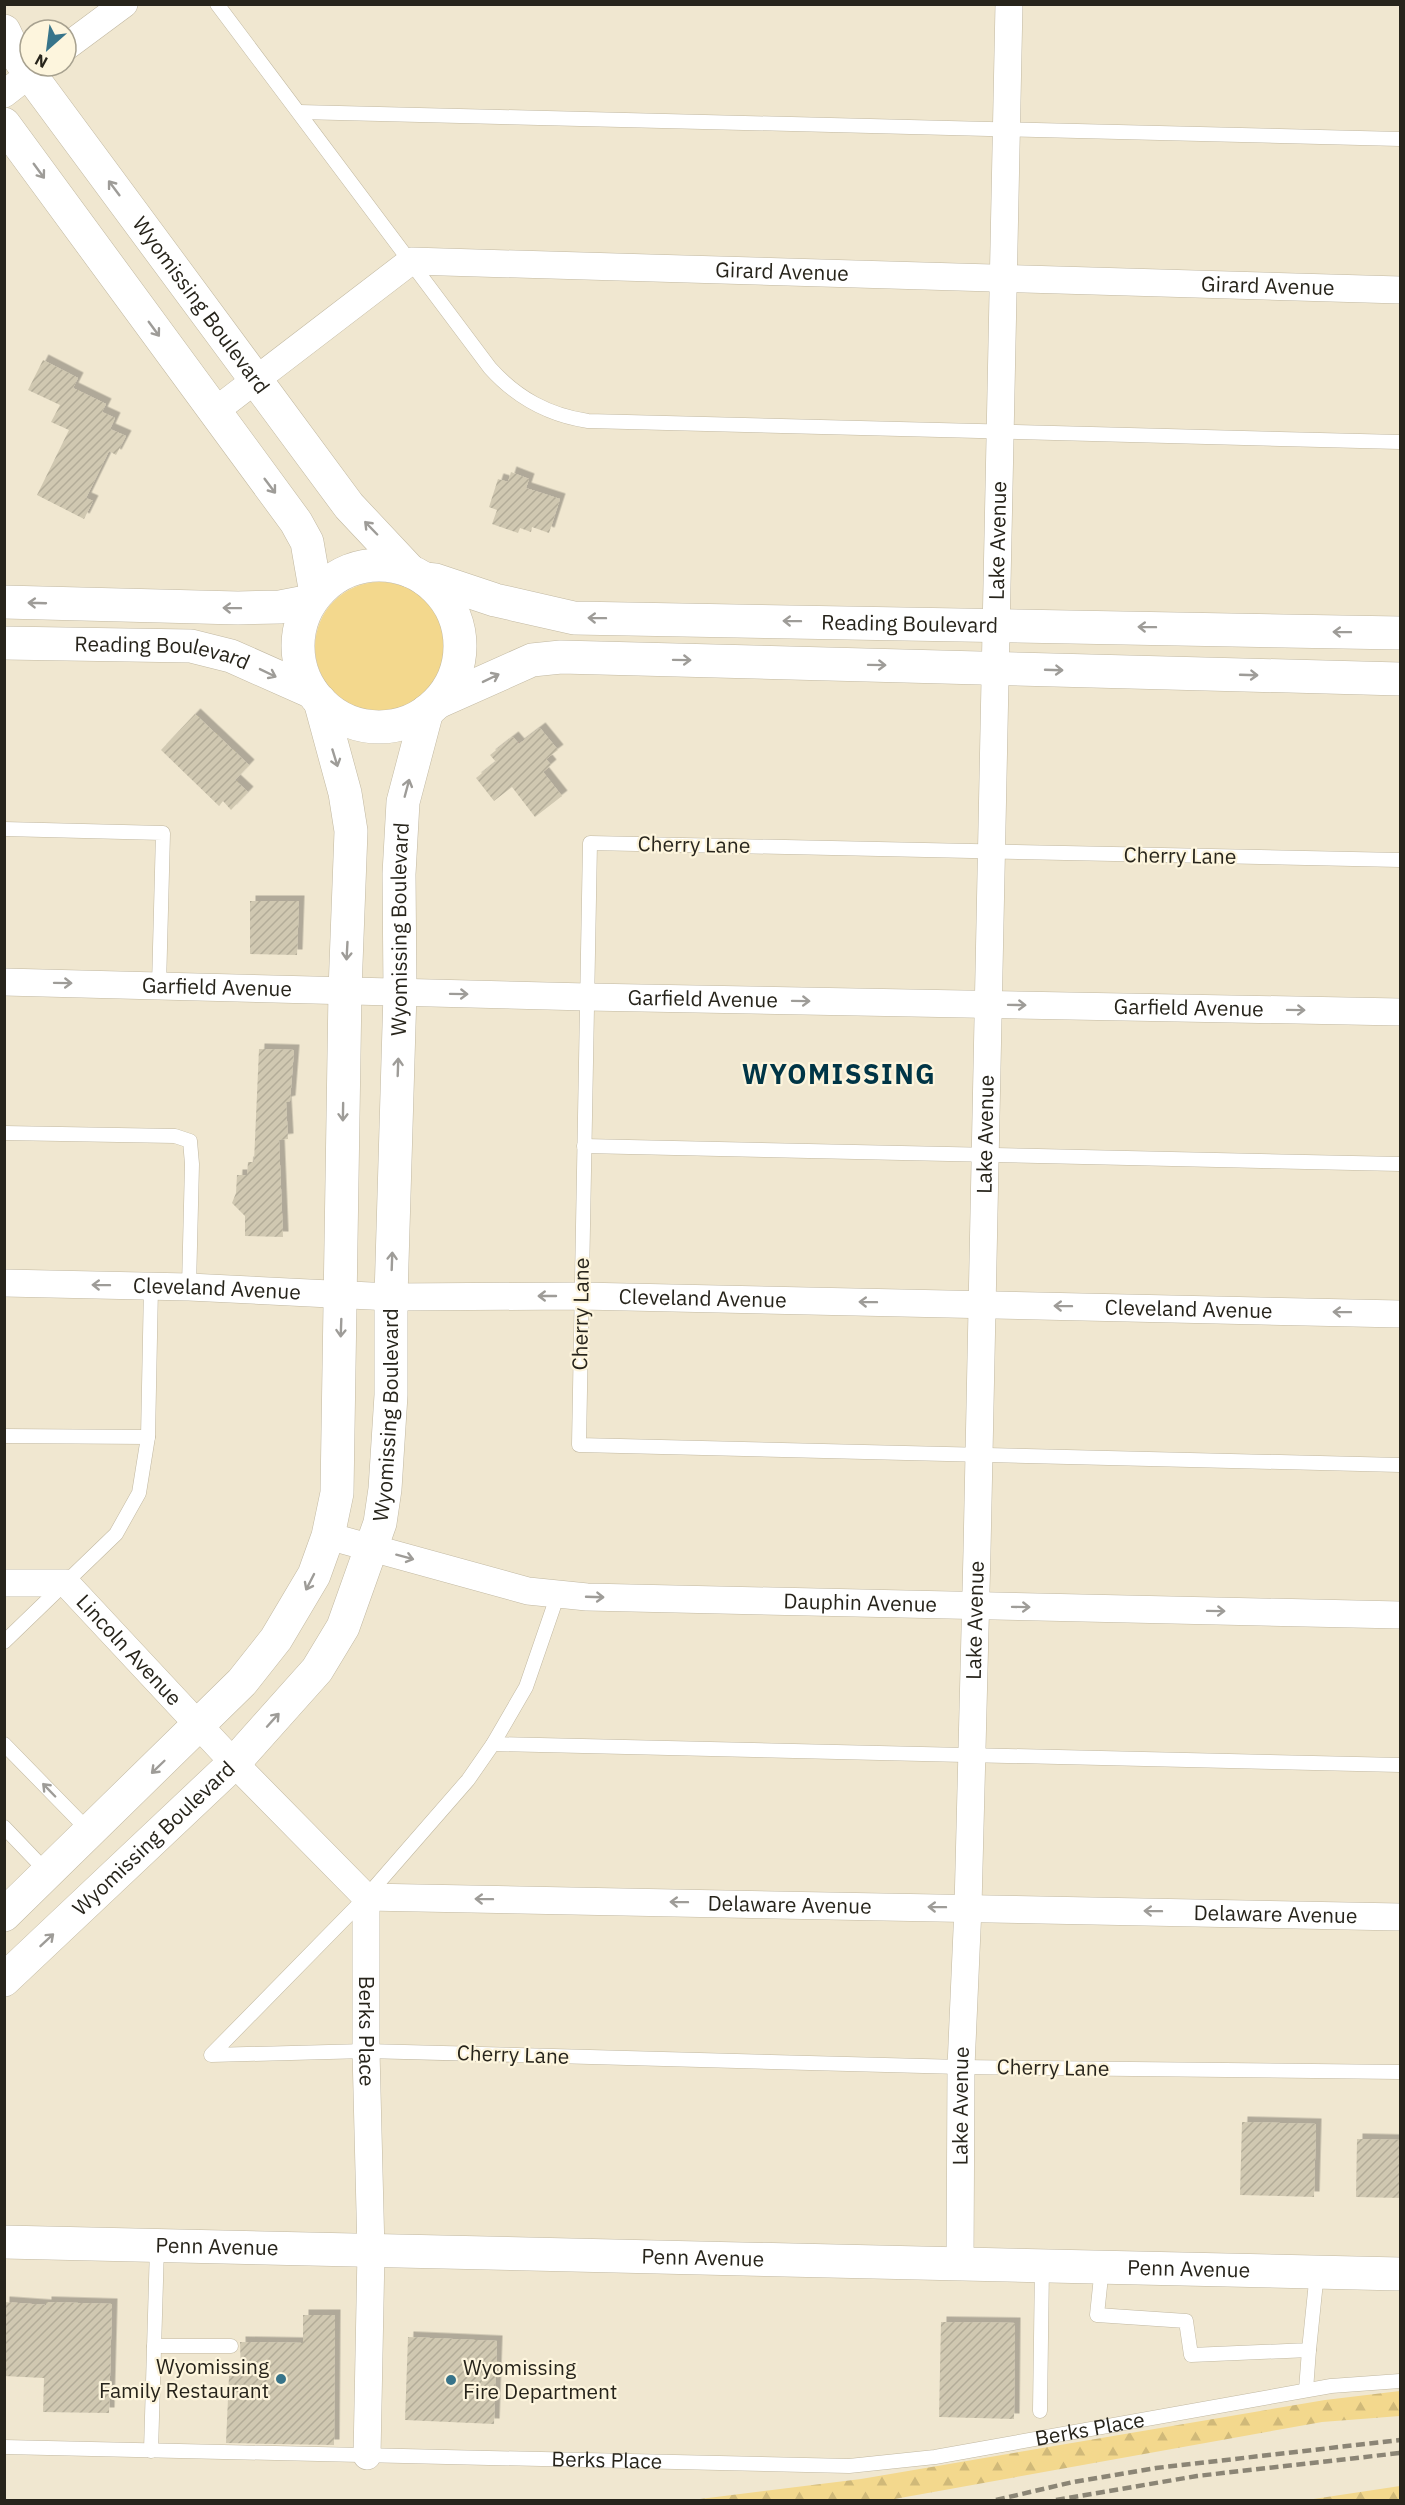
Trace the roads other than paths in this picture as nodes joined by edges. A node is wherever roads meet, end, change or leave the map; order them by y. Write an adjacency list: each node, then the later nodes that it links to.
1 (124, 4): 5 (street)
2 (217, 4): 10 (lane)
3 (1009, 4): 12 (street, Lake Avenue)
4 (4, 30): 6 (main road, Wyomissing Boulevard)
5 (78, 38)
6 (18, 54)
7 (24, 78): 9 (street)
8 (40, 78): 17 (main road, Wyomissing Boulevard, one-way to 8)
9 (4, 94)
10 (299, 112): 12 (lane); 14 (lane)
11 (4, 124): 18 (main road, one-way to 18)
12 (1006, 129): 13 (lane); 15 (street, Lake Avenue)
13 (1401, 139)
14 (411, 261): 15 (street, Girard Avenue); 17 (street); 19 (lane)
15 (1003, 280): 16 (street, Girard Avenue); 19 (street, Lake Avenue)
16 (1401, 290)
17 (258, 380): 18 (street); 21 (main road, Wyomissing Boulevard, one-way to 17)
18 (215, 411): 22 (main road, one-way to 22)
19 (1000, 434): 20 (lane); 24 (street, Lake Avenue)
20 (1401, 442)
21 (418, 575): 22 (main road); 24 (main road, Reading Boulevard, one-way to 21); 30 (main road)
22 (314, 597): 23 (main road, Reading Boulevard, one-way to 23); 29 (main road)
23 (4, 602)
24 (997, 624): 25 (main road, Reading Boulevard, one-way to 24); 27 (street, Lake Avenue)
25 (1401, 633)
26 (4, 643): 29 (main road, Reading Boulevard, one-way to 29)
27 (996, 668): 28 (main road, Reading Boulevard, one-way to 28); 30 (main road, Reading Boulevard, one-way to 27); 32 (street, Lake Avenue)
28 (1401, 680)
29 (316, 697): 30 (main road); 36 (main road, Wyomissing Boulevard, one-way to 36)
30 (433, 706): 37 (main road, Wyomissing Boulevard, one-way to 30)
31 (4, 829): 35 (lane)
32 (991, 851): 33 (lane, Cherry Lane); 38 (lane, Cherry Lane); 39 (street, Lake Avenue)
33 (1401, 860)
34 (4, 982): 35 (street, Garfield Avenue, one-way to 35)
35 (159, 986): 36 (street, Garfield Avenue)
36 (345, 991): 37 (street, Garfield Avenue); 48 (main road, Wyomissing Boulevard, one-way to 48)
37 (400, 992): 38 (street, Garfield Avenue, one-way to 38); 50 (main road, Wyomissing Boulevard, one-way to 37)
38 (587, 997): 39 (street, Garfield Avenue, one-way to 39); 42 (lane, Cherry Lane)
39 (987, 1005): 40 (street, Garfield Avenue, one-way to 40); 43 (street, Lake Avenue)
40 (1401, 1012)
41 (4, 1133): 47 (lane)
42 (584, 1146): 43 (lane); 49 (lane, Cherry Lane)
43 (985, 1155): 44 (lane); 51 (street, Lake Avenue)
44 (1401, 1164)
45 (4, 1283): 46 (street, Cleveland Avenue, one-way to 45)
46 (151, 1287): 47 (street, Cleveland Avenue); 54 (lane)
47 (189, 1287): 48 (street, Cleveland Avenue)
48 (342, 1295): 50 (street, Cleveland Avenue); 57 (main road, Wyomissing Boulevard, one-way to 57)
49 (581, 1296): 50 (street, Cleveland Avenue, one-way to 50); 51 (street, Cleveland Avenue, one-way to 49); 55 (lane, Cherry Lane)
50 (391, 1297): 58 (main road, Wyomissing Boulevard)
51 (981, 1304): 52 (street, Cleveland Avenue, one-way to 51); 55 (street, Lake Avenue)
52 (1401, 1314)
53 (4, 1436): 54 (lane)
54 (148, 1437): 60 (lane)
55 (979, 1455): 56 (lane); 62 (street, Lake Avenue)
56 (1401, 1465)
57 (328, 1536): 58 (street, Dauphin Avenue); 65 (main road, Wyomissing Boulevard, one-way to 65)
58 (371, 1548): 61 (street, Dauphin Avenue, one-way to 61); 69 (main road, Wyomissing Boulevard, one-way to 58)
59 (4, 1583): 60 (street, Lincoln Avenue)
60 (66, 1583): 64 (lane); 65 (street, Lincoln Avenue)
61 (558, 1594): 62 (street, Dauphin Avenue, one-way to 62); 67 (lane, Cherry Lane)
62 (974, 1606): 63 (street, Dauphin Avenue, one-way to 63); 68 (street, Lake Avenue)
63 (1401, 1615)
64 (4, 1642)
65 (200, 1726): 69 (street, Lincoln Avenue); 72 (main road, Wyomissing Boulevard, one-way to 72)
66 (4, 1744): 72 (lane, one-way to 66)
67 (493, 1744): 68 (lane); 74 (lane, Cherry Lane)
68 (971, 1756): 70 (lane); 75 (street, Lake Avenue)
69 (234, 1763): 74 (street); 78 (main road, Wyomissing Boulevard, one-way to 69)
70 (1401, 1765)
71 (4, 1827): 73 (lane)
72 (90, 1832): 73 (main road, Wyomissing Boulevard)
73 (48, 1873): 76 (main road, Wyomissing Boulevard)
74 (366, 1897): 75 (street, Delaware Avenue, one-way to 74); 79 (street, Berks Place); 79 (lane, Cherry Lane)
75 (968, 1907): 77 (street, Delaware Avenue, one-way to 75); 80 (street, Lake Avenue)
76 (4, 1915)
77 (1401, 1917)
78 (4, 1980)
79 (366, 2051): 80 (lane, Cherry Lane); 84 (street, Berks Place)
80 (961, 2067): 81 (lane, Cherry Lane); 85 (street, Lake Avenue)
81 (1401, 2072)
82 (4, 2242): 83 (main road, Penn Avenue)
83 (157, 2247): 84 (main road, Penn Avenue); 90 (lane)
84 (371, 2252): 85 (main road, Penn Avenue); 98 (street, Berks Place)
85 (960, 2264): 86 (main road, Penn Avenue)
86 (1042, 2266): 87 (main road, Penn Avenue); 95 (lane)
87 (1102, 2267): 88 (main road, Penn Avenue); 92 (lane)
88 (1317, 2272): 89 (main road, Penn Avenue); 92 (lane)
89 (1401, 2274)
90 (154, 2346): 91 (lane); 97 (lane)
91 (231, 2346)
92 (1309, 2350): 94 (lane)
93 (1401, 2381): 94 (lane, Berks Place)
94 (1306, 2390): 98 (lane, Berks Place)
95 (1040, 2411)
96 (4, 2447): 97 (lane)
97 (151, 2451): 98 (lane)
98 (367, 2456)

